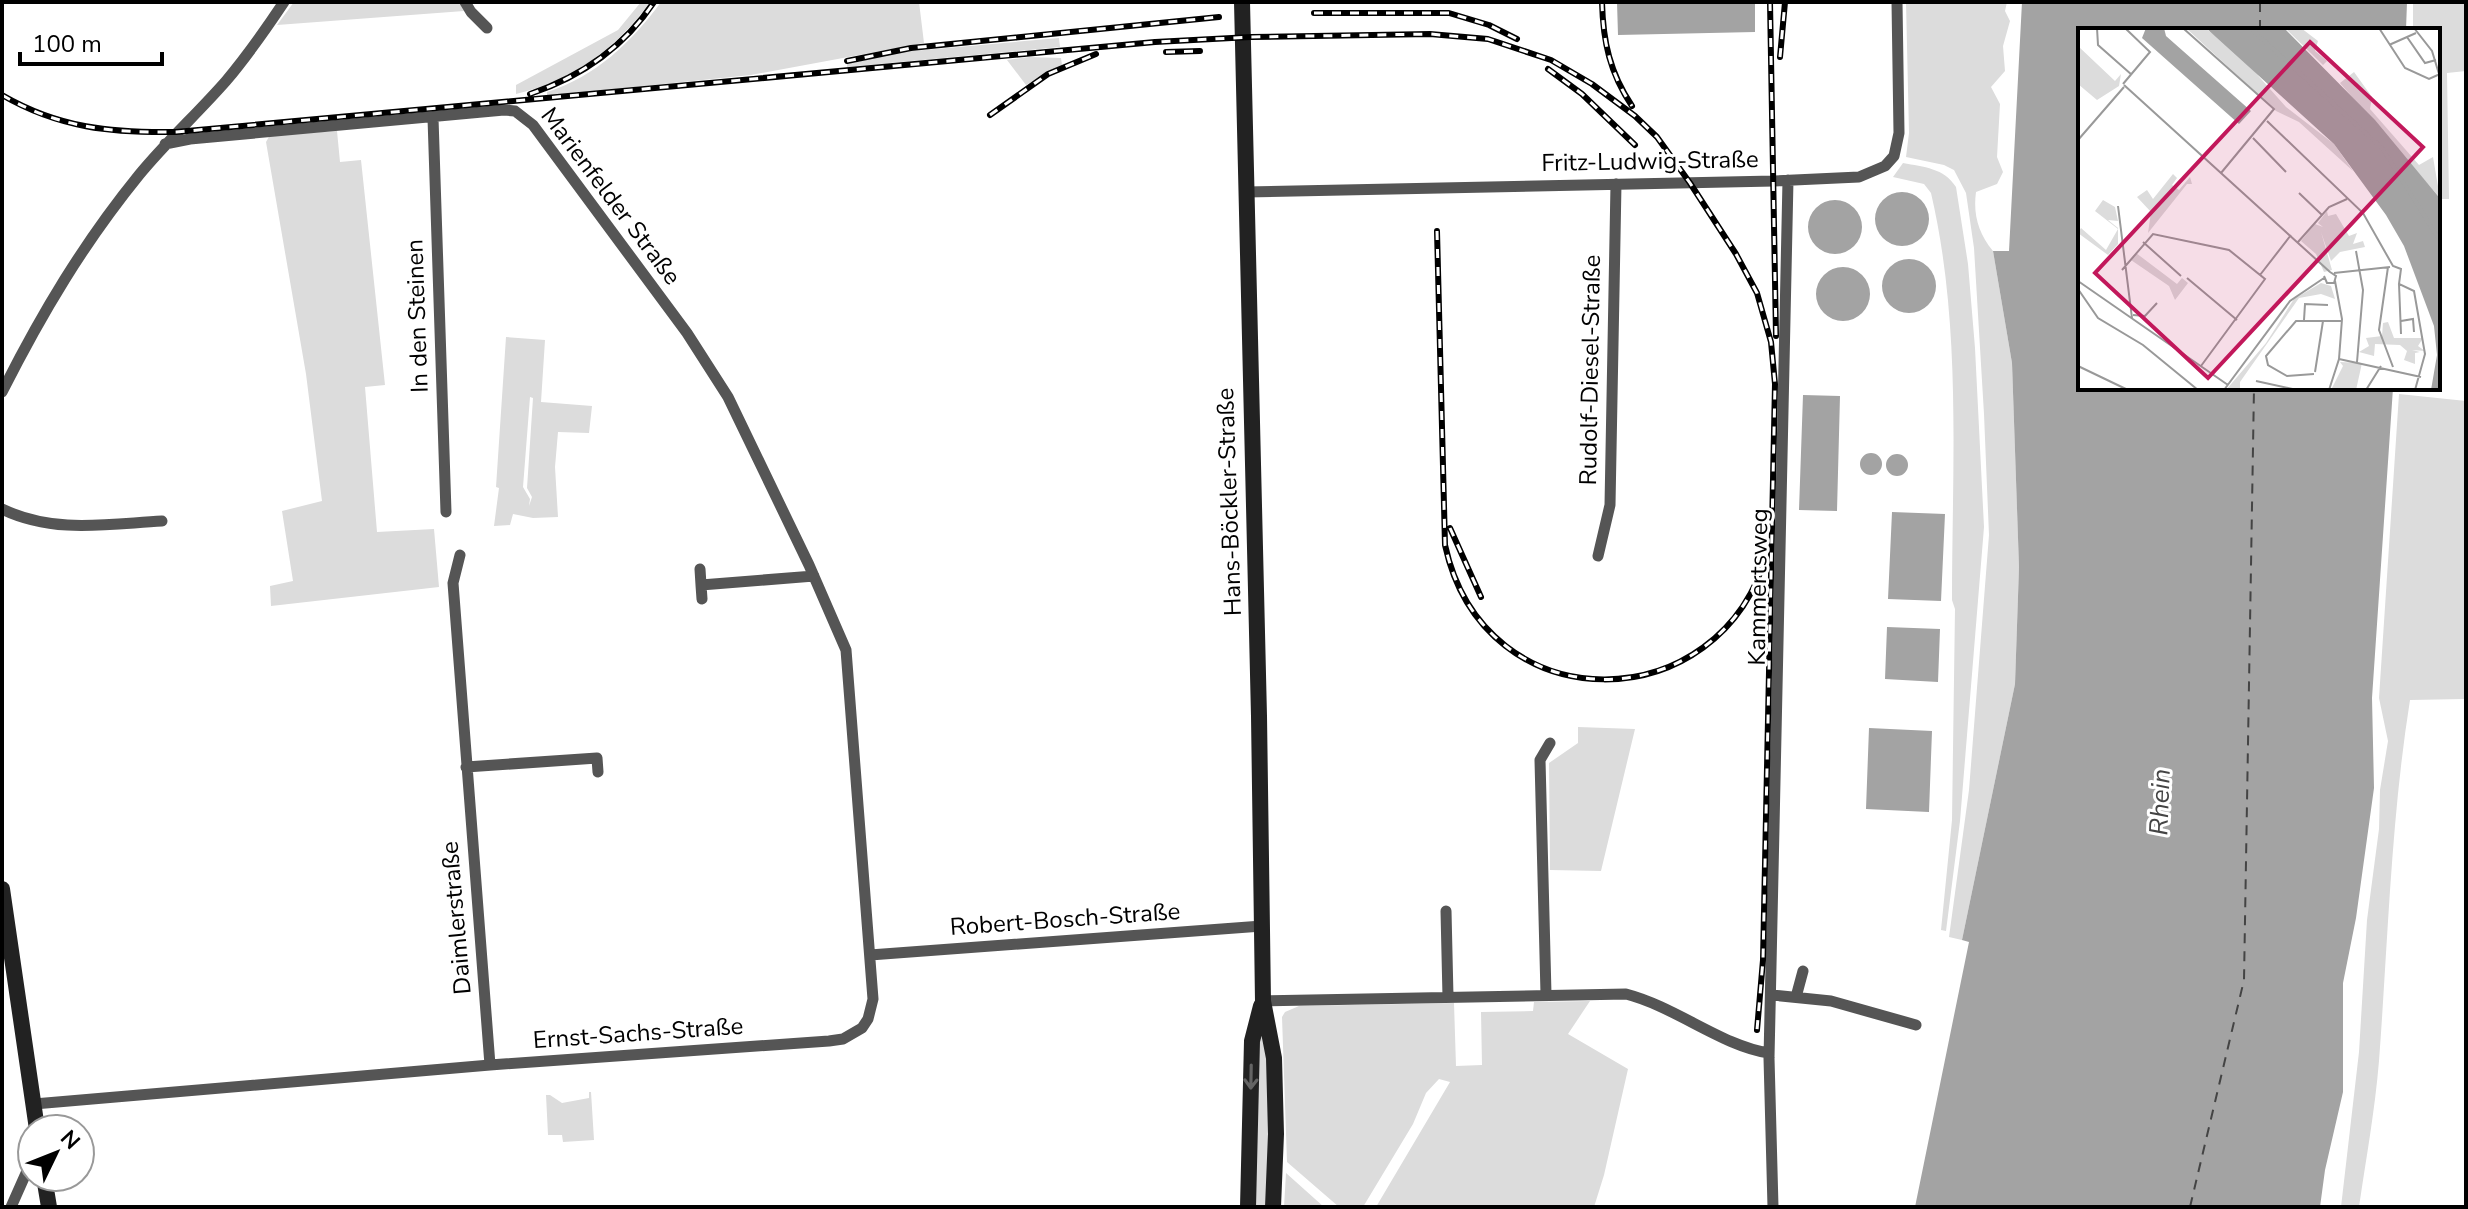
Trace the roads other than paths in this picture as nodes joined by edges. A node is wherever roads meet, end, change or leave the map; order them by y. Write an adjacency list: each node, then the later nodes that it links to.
1 (284, 2): 7 (street)
2 (465, 2): 5 (street)
3 (1242, 2): 10 (main road, Hans-Böckler-Straße)
4 (1897, 2): 8 (street, Fritz-Ludwig-Straße)
5 (487, 28)
6 (433, 118): 7 (street, Marienfelder Straße); 13 (street, In den Steinen); 18 (street, Marienfelder Straße)
7 (165, 144): 11 (street)
8 (1788, 180): 9 (street, Fritz-Ludwig-Straße); 31 (street, Kammertsweg)
9 (1616, 184): 10 (street, Fritz-Ludwig-Straße); 16 (street, Rudolf-Diesel-Straße)
10 (1246, 192): 27 (main road, Hans-Böckler-Straße)
11 (2, 392)
12 (2, 509): 14 (street)
13 (446, 512)
14 (162, 521)
15 (460, 555): 23 (street, Daimlerstraße)
16 (1598, 556)
17 (700, 569): 19 (street)
18 (814, 576): 19 (street); 21 (street, Marienfelder Straße)
19 (701, 585): 20 (street)
20 (702, 599)
21 (846, 650): 28 (street, Ernst-Sachs-Straße)
22 (1550, 743): 30 (street)
23 (466, 767): 24 (street); 37 (street, Daimlerstraße)
24 (598, 772)
25 (2, 889): 38 (main road)
26 (1446, 911): 32 (street)
27 (1262, 926): 28 (street, Robert-Bosch-Straße); 34 (main road, Hans-Böckler-Straße)
28 (870, 955): 37 (street, Ernst-Sachs-Straße)
29 (1803, 971): 33 (street)
30 (1546, 994): 32 (street); 36 (street)
31 (1772, 995): 33 (street); 36 (street, Kammertsweg)
32 (1448, 997): 34 (street)
33 (1796, 997): 35 (street)
34 (1263, 1001): 40 (main road, Hans-Böckler-Straße, one-way to 40); 41 (main road, Hans-Böckler-Straße)
35 (1916, 1025)
36 (1769, 1053): 42 (street, Kammertsweg)
37 (490, 1065): 38 (street, Ernst-Sachs-Straße)
38 (34, 1104): 39 (main road)
39 (35, 1113)
40 (1248, 1207)
41 (1273, 1207)
42 (1773, 1207)

